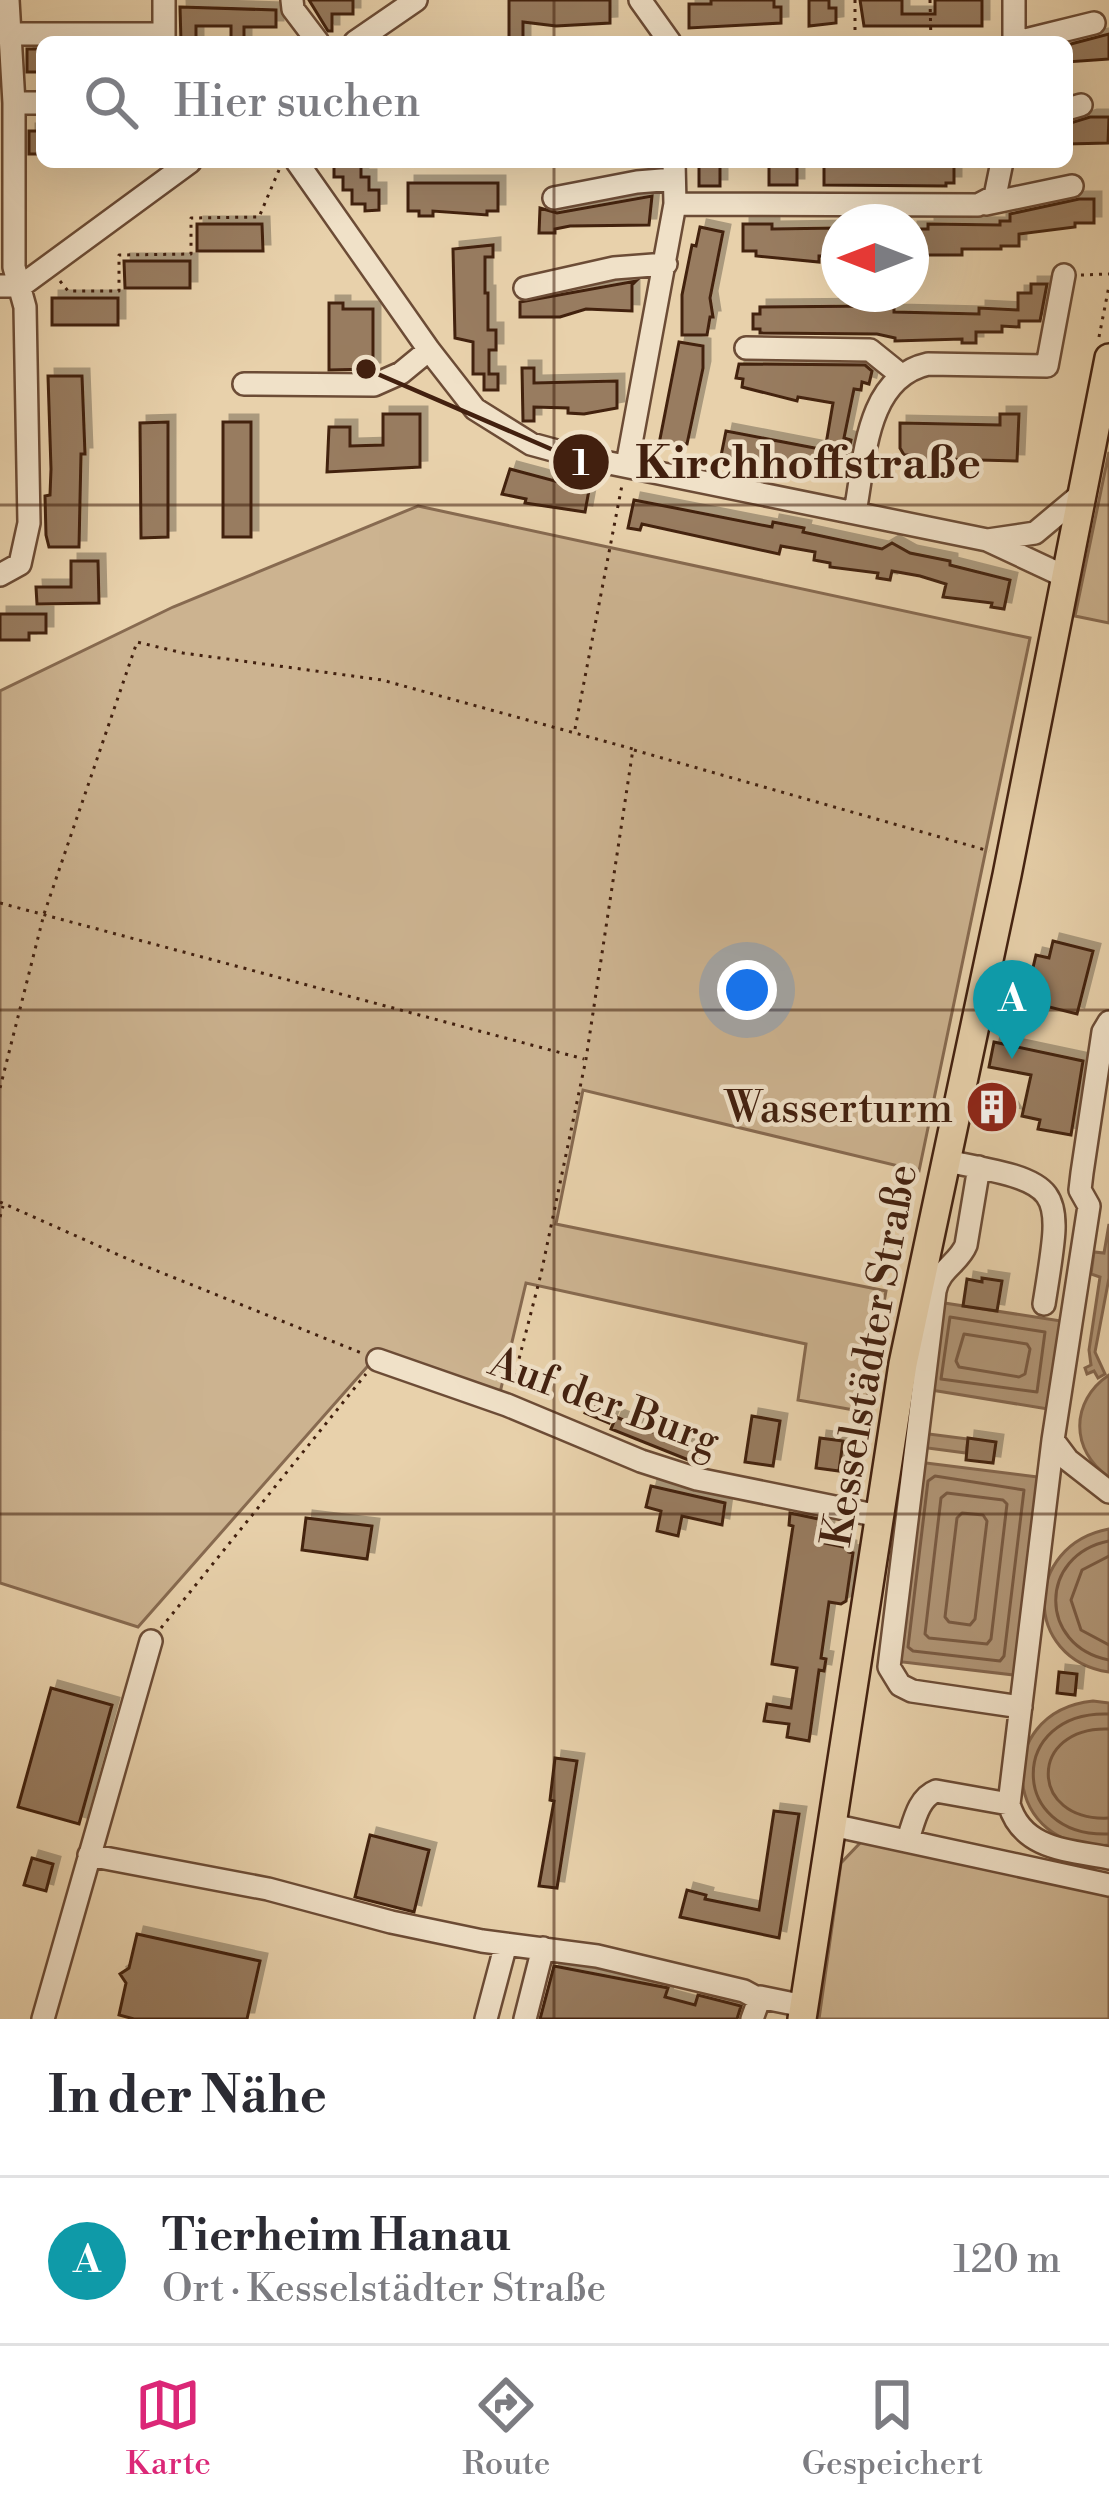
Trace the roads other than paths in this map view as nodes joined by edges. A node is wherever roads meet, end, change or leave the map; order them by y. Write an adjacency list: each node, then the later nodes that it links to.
1 (8, 0): 8 (street)
2 (164, 0): 10 (street)
3 (292, 0): 11 (street)
4 (416, 0): 12 (street)
5 (640, 0): 13 (street)
6 (1014, 0): 14 (street)
7 (1094, 23): 15 (street)
8 (7, 30): 9 (street); 16 (street)
9 (125, 36)
10 (164, 36)
11 (313, 36)
12 (364, 36)
13 (666, 36)
14 (1015, 36)
15 (1040, 36)
16 (14, 103): 17 (street); 28 (street)
17 (36, 103)
18 (182, 168): 28 (street)
19 (298, 168): 31 (street)
20 (1001, 168): 25 (street)
21 (674, 170): 23 (street); 24 (street)
22 (1072, 186): 25 (street)
23 (554, 198)
24 (675, 204): 25 (street); 26 (street)
25 (986, 204)
26 (666, 264): 29 (street); 35 (street)
27 (1064, 275): 33 (street)
28 (10, 286): 41 (street)
29 (525, 288)
30 (746, 348): 33 (street)
31 (429, 350): 34 (street); 35 (street)
32 (1109, 358): 36 (main road, Kesselstädter Straße)
33 (901, 375): 37 (street)
34 (244, 384)
35 (627, 465): 37 (street)
36 (1084, 492): 38 (street); 40 (main road, Kesselstädter Straße)
37 (855, 512): 39 (street)
38 (1035, 533): 39 (street); 40 (street)
39 (987, 540): 40 (street)
40 (1068, 566): 43 (main road, Kesselstädter Straße)
41 (0, 575)
42 (1109, 1022): 45 (street)
43 (946, 1161): 44 (street); 51 (main road, Kesselstädter Straße)
44 (979, 1167): 46 (street); 53 (street)
45 (1097, 1207): 46 (street); 49 (street)
46 (1056, 1213): 47 (street)
47 (1044, 1304)
48 (378, 1360): 51 (street, Auf der Burg)
49 (1053, 1440): 50 (street); 53 (street)
50 (1109, 1492)
51 (879, 1516): 55 (main road, Kesselstädter Straße)
52 (151, 1641): 57 (street)
53 (1021, 1707): 54 (street)
54 (1009, 1804): 56 (street); 58 (street)
55 (832, 1825): 56 (street); 63 (main road, Kesselstädter Straße)
56 (908, 1839): 59 (street)
57 (89, 1856): 60 (street); 64 (street)
58 (1109, 1858)
59 (1109, 1886)
60 (506, 1944): 61 (street); 65 (street)
61 (542, 1948): 62 (street); 66 (street)
62 (754, 2008): 63 (street)
63 (804, 2012)
64 (43, 2019)
65 (486, 2019)
66 (525, 2019)

